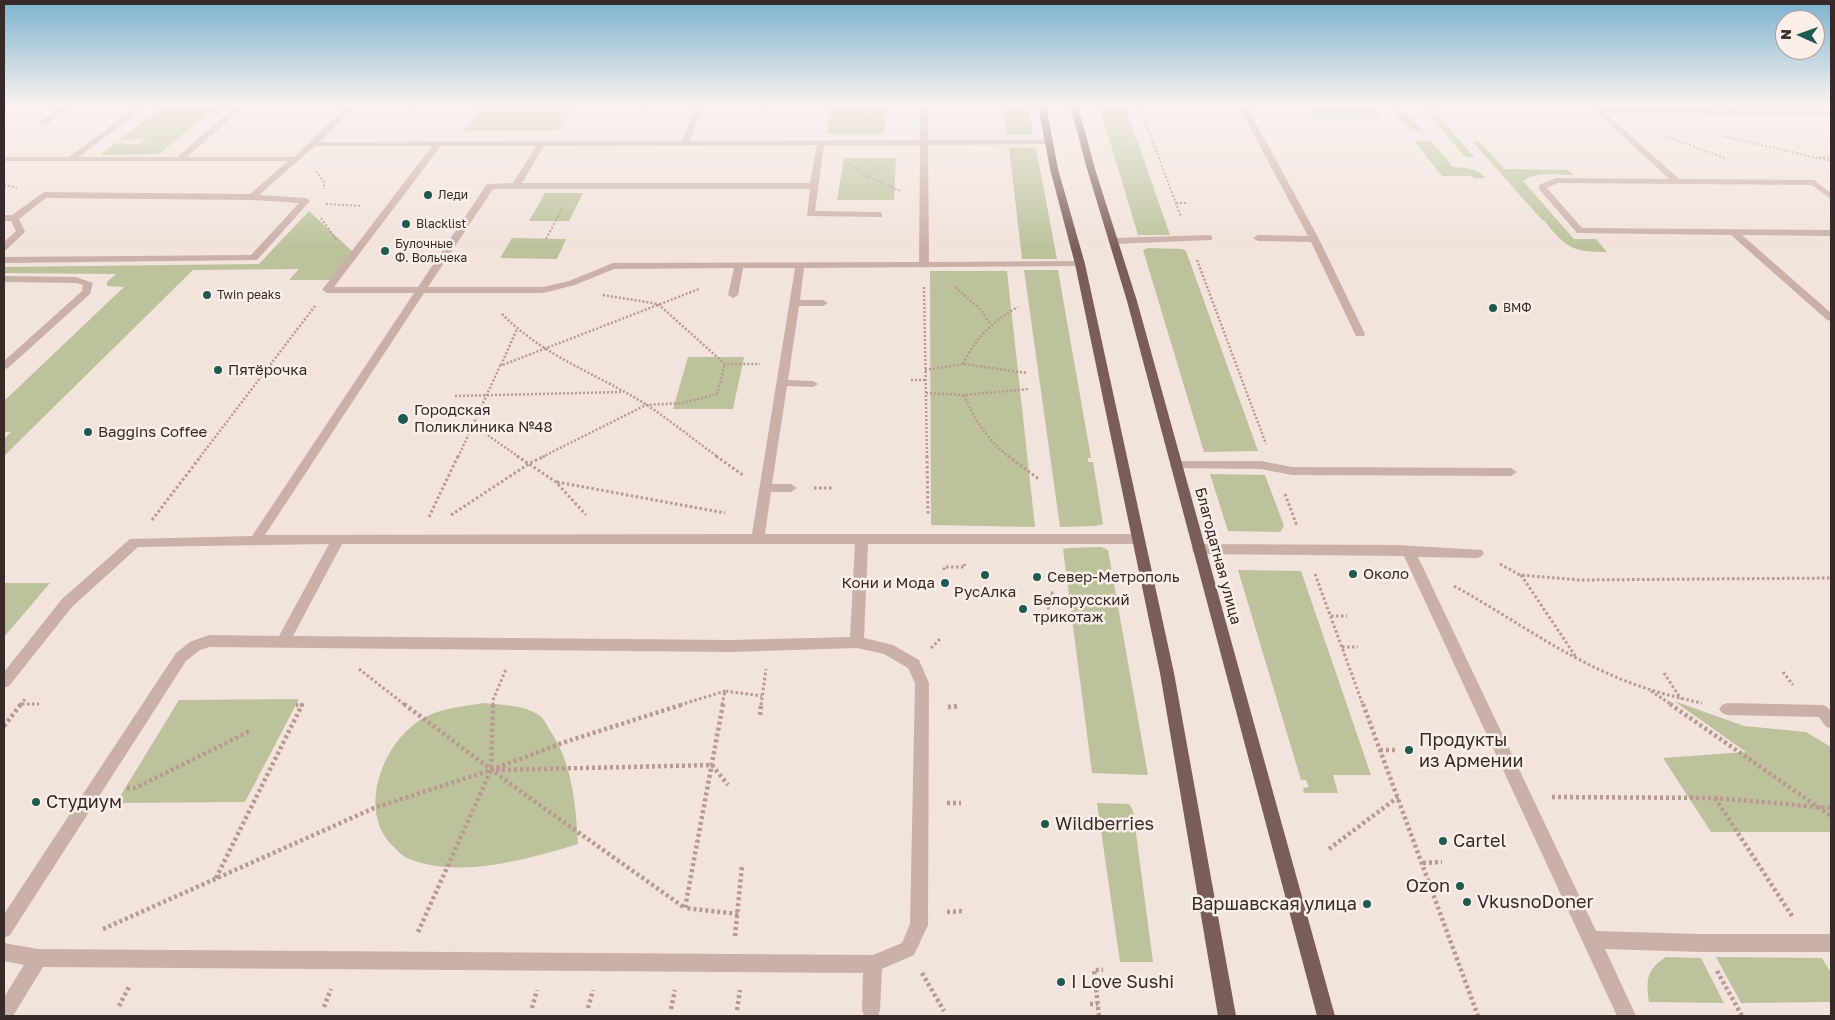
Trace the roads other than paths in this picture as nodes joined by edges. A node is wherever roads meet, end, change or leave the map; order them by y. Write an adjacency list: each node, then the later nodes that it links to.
1 (79, 153): 12 (lane)
2 (186, 153): 14 (lane)
3 (303, 153): 15 (lane)
4 (431, 153): 37 (lane)
5 (536, 153): 17 (lane)
6 (819, 153): 18 (lane)
7 (924, 153): 35 (lane)
8 (1052, 153): 32 (main road)
9 (1086, 153): 29 (main road, Благодатная улица)
10 (1268, 153): 28 (lane)
11 (1645, 153): 16 (lane)
12 (72, 158): 13 (lane); 14 (lane)
13 (4, 159)
14 (179, 159): 15 (lane)
15 (294, 159): 20 (lane)
16 (1677, 182): 19 (lane); 24 (lane)
17 (516, 186): 18 (lane); 37 (lane)
18 (814, 186): 21 (lane)
19 (1831, 196)
20 (252, 197): 23 (lane); 31 (lane)
21 (879, 215)
22 (4, 218): 23 (lane)
23 (14, 218): 30 (lane)
24 (1734, 233): 25 (lane); 41 (lane)
25 (1831, 233)
26 (1209, 238): 29 (lane)
27 (1258, 238): 28 (lane)
28 (1314, 239): 42 (lane)
29 (1114, 241): 46 (main road, Благодатная улица)
30 (4, 247)
31 (4, 260)
32 (1080, 264): 35 (lane); 54 (main road)
33 (739, 265): 34 (lane); 37 (lane); 38 (lane)
34 (800, 265): 35 (lane); 39 (lane)
35 (924, 268)
36 (4, 279): 43 (lane)
37 (422, 290): 52 (lane)
38 (733, 295)
39 (794, 303): 40 (lane); 44 (lane)
40 (823, 303)
41 (1831, 318)
42 (1360, 334)
43 (4, 366)
44 (781, 383): 45 (lane); 48 (lane)
45 (813, 384)
46 (1176, 464): 47 (lane); 55 (main road, Благодатная улица)
47 (1511, 472)
48 (765, 488): 49 (lane); 50 (lane)
49 (791, 488)
50 (758, 538): 51 (lane); 53 (lane)
51 (862, 538): 54 (lane); 59 (lane)
52 (256, 539): 53 (lane); 60 (lane)
53 (338, 539): 58 (lane)
54 (1138, 539): 71 (main road)
55 (1198, 549): 57 (lane); 72 (main road, Благодатная улица)
56 (1477, 553): 57 (lane)
57 (1412, 560): 64 (lane)
58 (283, 642): 59 (lane); 63 (lane)
59 (857, 642): 68 (lane)
60 (4, 682)
61 (1727, 709): 62 (lane)
62 (1831, 722)
63 (4, 929)
64 (1591, 940): 65 (lane); 73 (lane)
65 (1831, 943)
66 (4, 952): 67 (lane)
67 (38, 958): 68 (lane); 70 (lane)
68 (873, 964): 69 (lane)
69 (871, 1010)
70 (4, 1014)
71 (1228, 1016)
72 (1326, 1016)
73 (1627, 1016)

